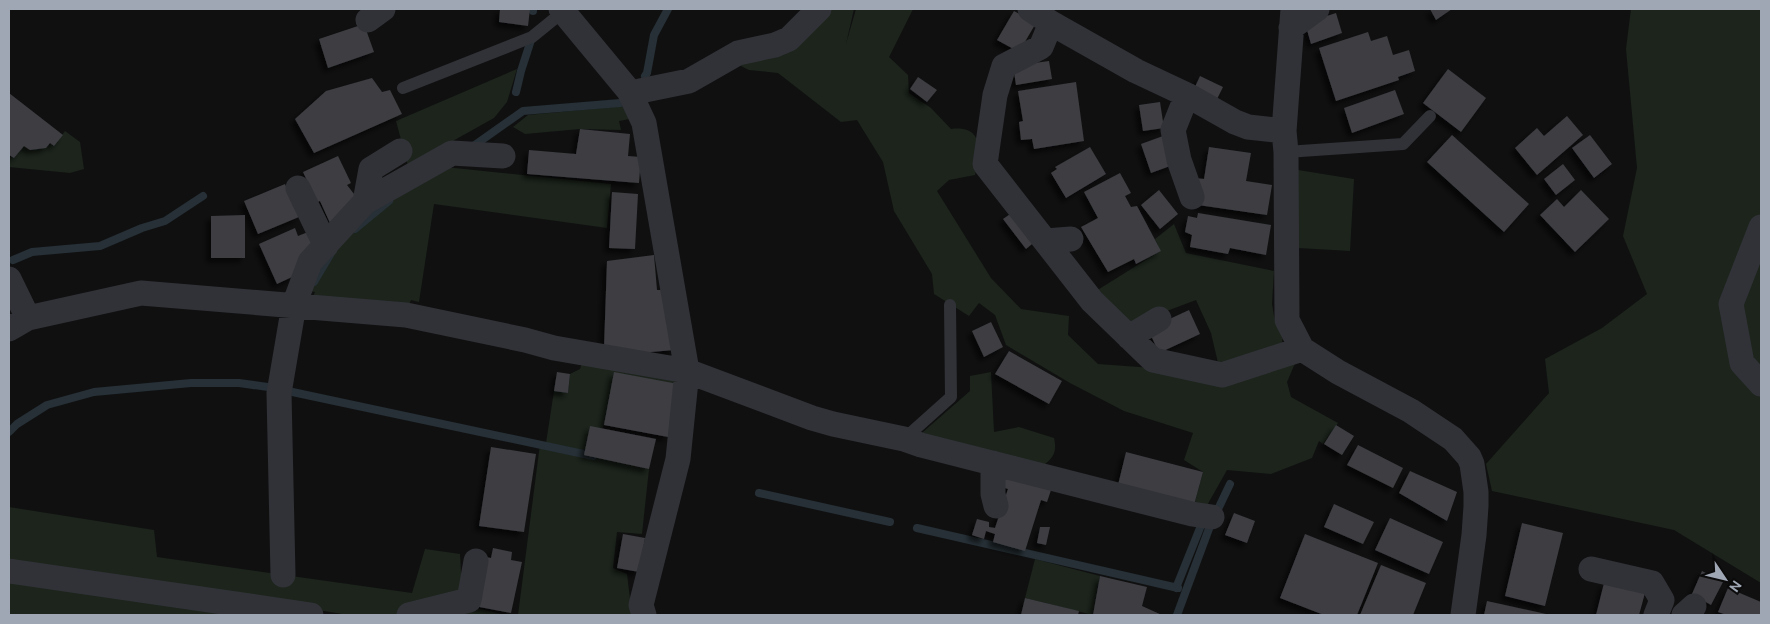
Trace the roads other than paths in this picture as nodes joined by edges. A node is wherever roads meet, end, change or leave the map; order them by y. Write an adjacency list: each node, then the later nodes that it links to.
1 (819, 9): 8 (street)
2 (1030, 9): 6 (street)
3 (1317, 9): 5 (street)
4 (563, 10): 7 (lane); 8 (street)
5 (1292, 18): 11 (street)
6 (1051, 24): 9 (street); 19 (street)
7 (403, 88)
8 (632, 94): 28 (street)
9 (1187, 95): 11 (street); 15 (street)
10 (1430, 116): 11 (lane)
11 (1285, 142): 27 (street)
12 (400, 151): 16 (street)
13 (502, 156): 16 (street)
14 (298, 188): 20 (street)
15 (1192, 196)
16 (365, 202): 20 (street)
17 (1761, 227): 29 (street)
18 (1071, 239): 19 (street)
19 (1046, 241): 26 (street)
20 (326, 246): 22 (street)
21 (9, 279): 25 (street)
22 (294, 305): 25 (street); 28 (street); 37 (street)
23 (950, 305): 30 (lane)
24 (1159, 319): 26 (street)
25 (18, 324)
26 (1129, 337): 27 (street)
27 (1302, 349): 41 (street)
28 (687, 371): 30 (street); 40 (street)
29 (1761, 384)
30 (904, 439): 31 (street)
31 (993, 463): 32 (street); 33 (street)
32 (996, 506)
33 (1212, 517)
34 (476, 561): 39 (street)
35 (1591, 568): 42 (street)
36 (9, 571): 38 (street)
37 (283, 575)
38 (311, 615)
39 (409, 615)
40 (644, 615)
41 (1463, 615)
42 (1656, 615)

